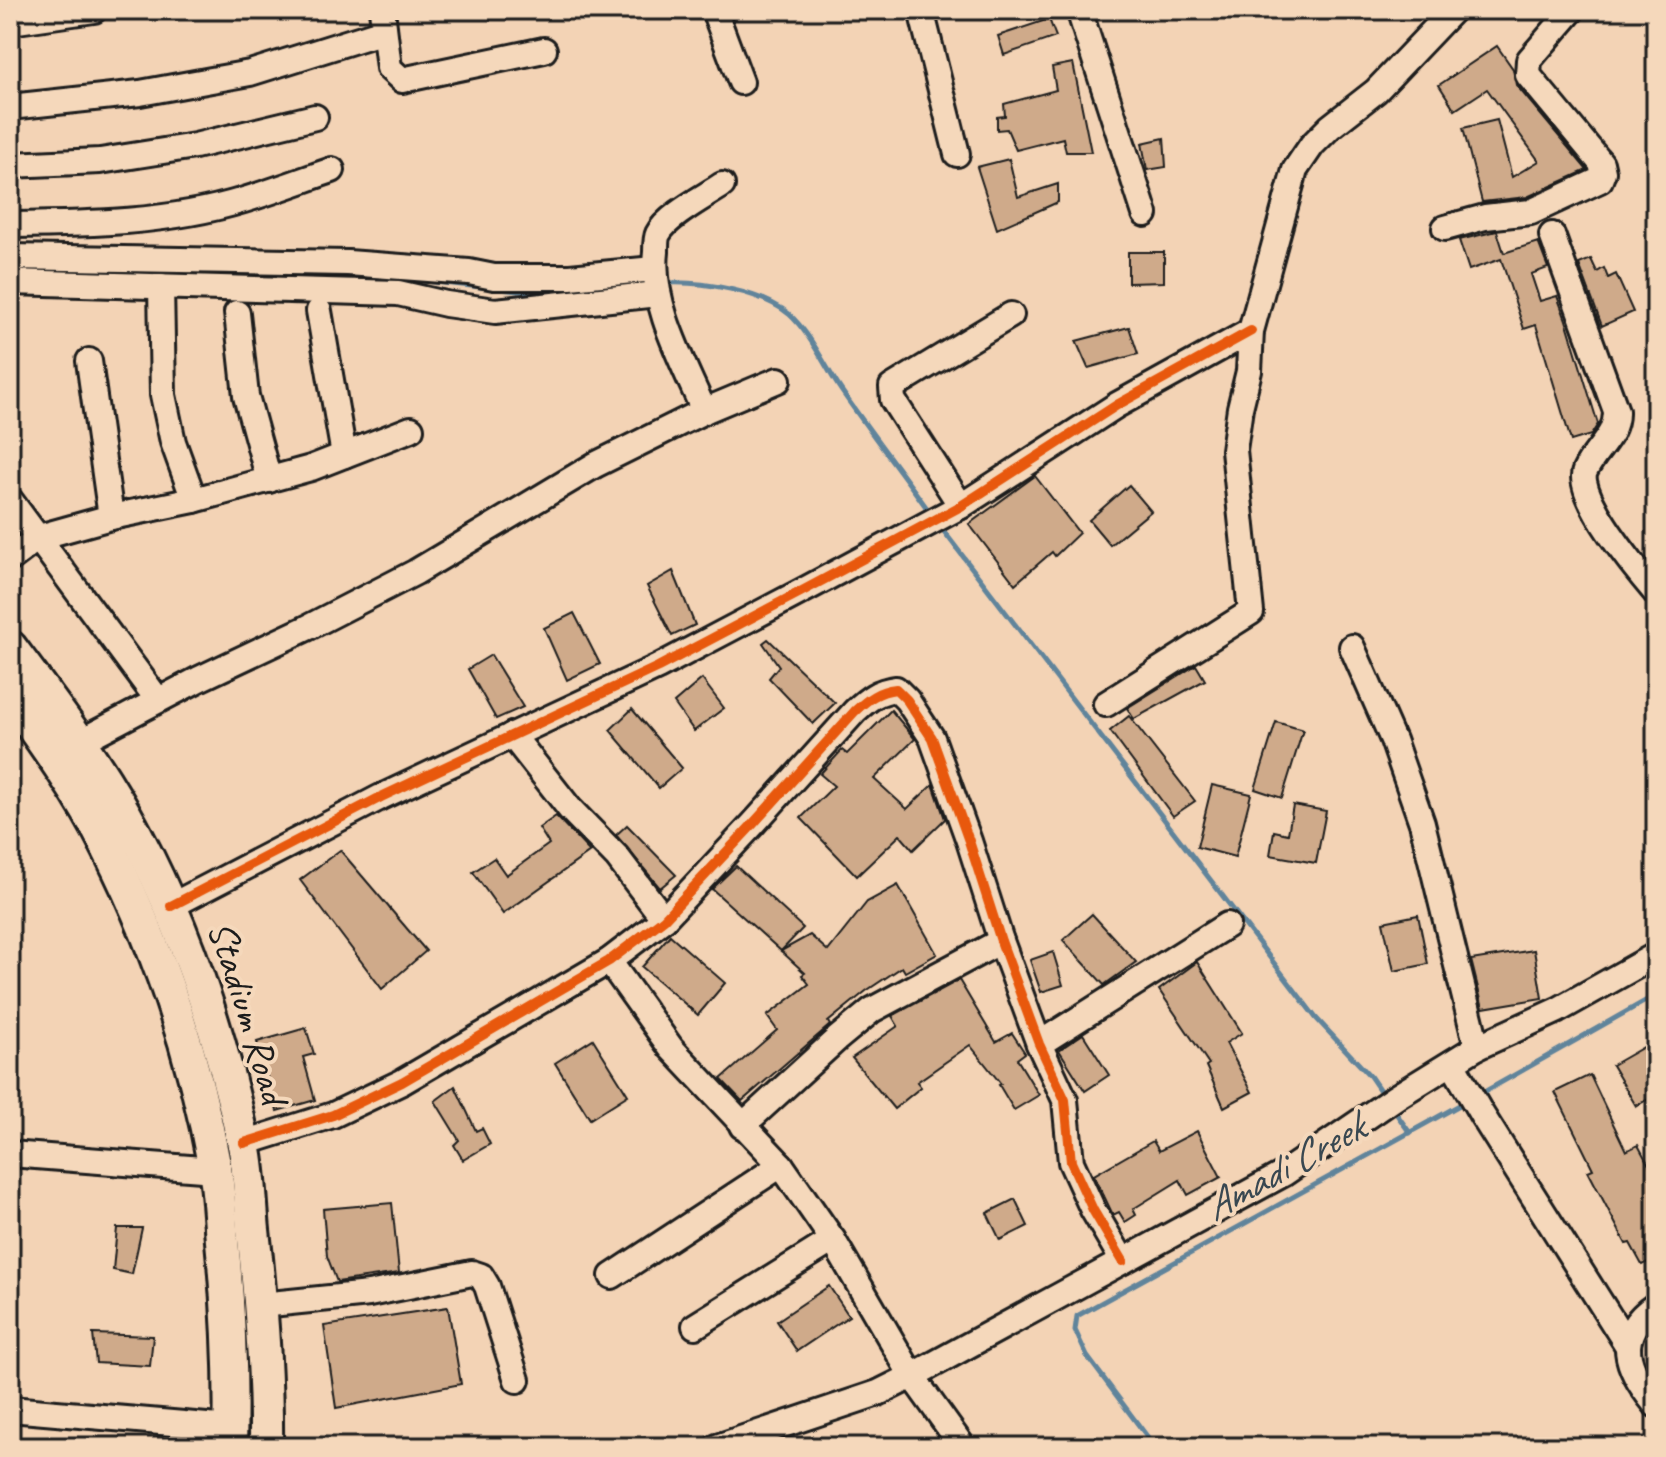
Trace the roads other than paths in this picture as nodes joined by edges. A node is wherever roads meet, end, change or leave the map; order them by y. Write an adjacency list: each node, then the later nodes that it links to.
1 (94, 10): 8 (street)
2 (714, 10): 10 (street)
3 (921, 10): 13 (street)
4 (1079, 10): 17 (street)
5 (1453, 10): 29 (street)
6 (1572, 10): 19 (street)
7 (383, 20): 9 (street); 11 (street)
8 (10, 22)
9 (544, 50)
10 (741, 82)
11 (10, 107)
12 (315, 117): 14 (street)
13 (957, 154)
14 (10, 165)
15 (332, 170): 18 (street)
16 (722, 185): 22 (street)
17 (1145, 214)
18 (10, 225)
19 (1445, 228)
20 (1552, 235): 42 (street)
21 (10, 257): 22 (street)
22 (654, 269): 25 (street)
23 (10, 282): 24 (street)
24 (161, 286): 25 (street); 37 (street)
25 (658, 294): 32 (street)
26 (319, 311): 34 (street)
27 (237, 313): 35 (street)
28 (1011, 315): 38 (street)
29 (1251, 331): 38 (street); 47 (street)
30 (89, 361): 39 (street)
31 (778, 380): 32 (street)
32 (704, 411): 46 (street)
33 (411, 429): 34 (street)
34 (344, 455): 35 (street)
35 (269, 480): 37 (street)
36 (10, 500): 40 (street)
37 (194, 500): 39 (street)
38 (955, 509): 48 (street)
39 (111, 517): 40 (street)
40 (39, 537): 41 (street); 46 (street)
41 (10, 559)
42 (1656, 593)
43 (10, 647): 49 (main road, Stadium Road)
44 (1352, 647): 58 (street)
45 (10, 695): 59 (main road, Stadium Road)
46 (158, 700): 49 (street)
47 (1106, 704)
48 (512, 735): 50 (street); 51 (street)
49 (81, 741): 50 (main road, Stadium Road)
50 (171, 906): 57 (main road, Stadium Road)
51 (664, 919): 53 (street); 55 (street)
52 (1227, 925): 56 (street)
53 (1001, 941): 56 (street); 61 (street)
54 (1656, 955): 58 (street)
55 (609, 961): 61 (street); 62 (street)
56 (1039, 1044): 67 (street)
57 (220, 1045): 59 (main road); 62 (main road, Stadium Road)
58 (1477, 1047): 60 (street)
59 (188, 1052): 65 (main road, Stadium Road)
60 (1456, 1070): 67 (street); 72 (street)
61 (742, 1126): 64 (street)
62 (244, 1143): 69 (main road, Stadium Road)
63 (10, 1154): 65 (street)
64 (781, 1165): 66 (street); 68 (street)
65 (215, 1170): 77 (main road, Stadium Road)
66 (833, 1240): 71 (street); 73 (street)
67 (1123, 1261): 73 (street)
68 (612, 1276)
69 (261, 1305): 74 (street); 78 (main road, Stadium Road)
70 (1656, 1305): 72 (street)
71 (695, 1326)
72 (1626, 1343): 75 (street)
73 (912, 1376): 79 (street); 80 (street)
74 (517, 1380)
75 (1656, 1405)
76 (10, 1409): 77 (street)
77 (230, 1437)
78 (269, 1446)
79 (717, 1447)
80 (963, 1447)

